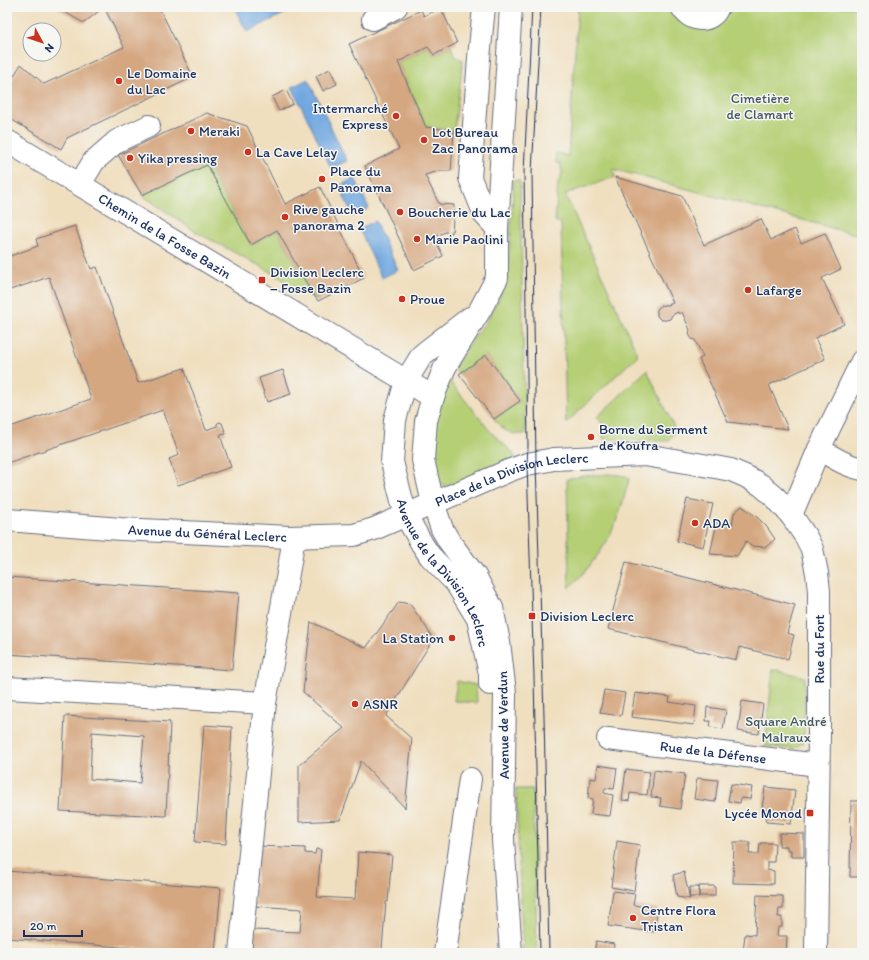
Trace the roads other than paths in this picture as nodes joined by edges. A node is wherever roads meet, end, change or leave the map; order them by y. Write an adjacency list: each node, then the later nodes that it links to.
1 (396, 7): 6 (street)
2 (484, 7): 10 (street)
3 (511, 7): 10 (street, Avenue de Verdun)
4 (682, 7): 5 (street)
5 (718, 7)
6 (373, 19)
7 (149, 126): 9 (street)
8 (7, 141): 9 (street, Chemin de la Fosse Bazin)
9 (80, 184): 13 (street, Chemin de la Fosse Bazin)
10 (497, 228): 11 (street, Avenue de Verdun)
11 (480, 310): 13 (street, Avenue de la Division Leclerc); 14 (street, Avenue de Verdun)
12 (862, 361): 15 (street)
13 (406, 381): 14 (street, Chemin de la Fosse Bazin); 20 (street, Avenue de la Division Leclerc)
14 (433, 397): 18 (street, Avenue de Verdun)
15 (819, 449): 17 (street); 19 (street)
16 (645, 455): 18 (street, Place de la Division Leclerc); 19 (street, Rue du Fort)
17 (862, 468)
18 (433, 503): 20 (street, Place de la Division Leclerc); 28 (street, Avenue de Verdun)
19 (791, 515): 26 (street, Rue du Fort)
20 (406, 516): 22 (street, Avenue du Général Leclerc); 28 (street, Avenue de la Division Leclerc)
21 (7, 520): 22 (street, Avenue du Général Leclerc)
22 (294, 537): 24 (street)
23 (7, 688): 24 (street)
24 (265, 703): 29 (street)
25 (608, 739): 26 (street, Rue de la Défense)
26 (818, 765): 32 (street, Rue du Fort)
27 (470, 779): 30 (street)
28 (503, 840): 31 (street, Avenue de Verdun)
29 (240, 953)
30 (445, 953)
31 (511, 953)
32 (816, 953)

